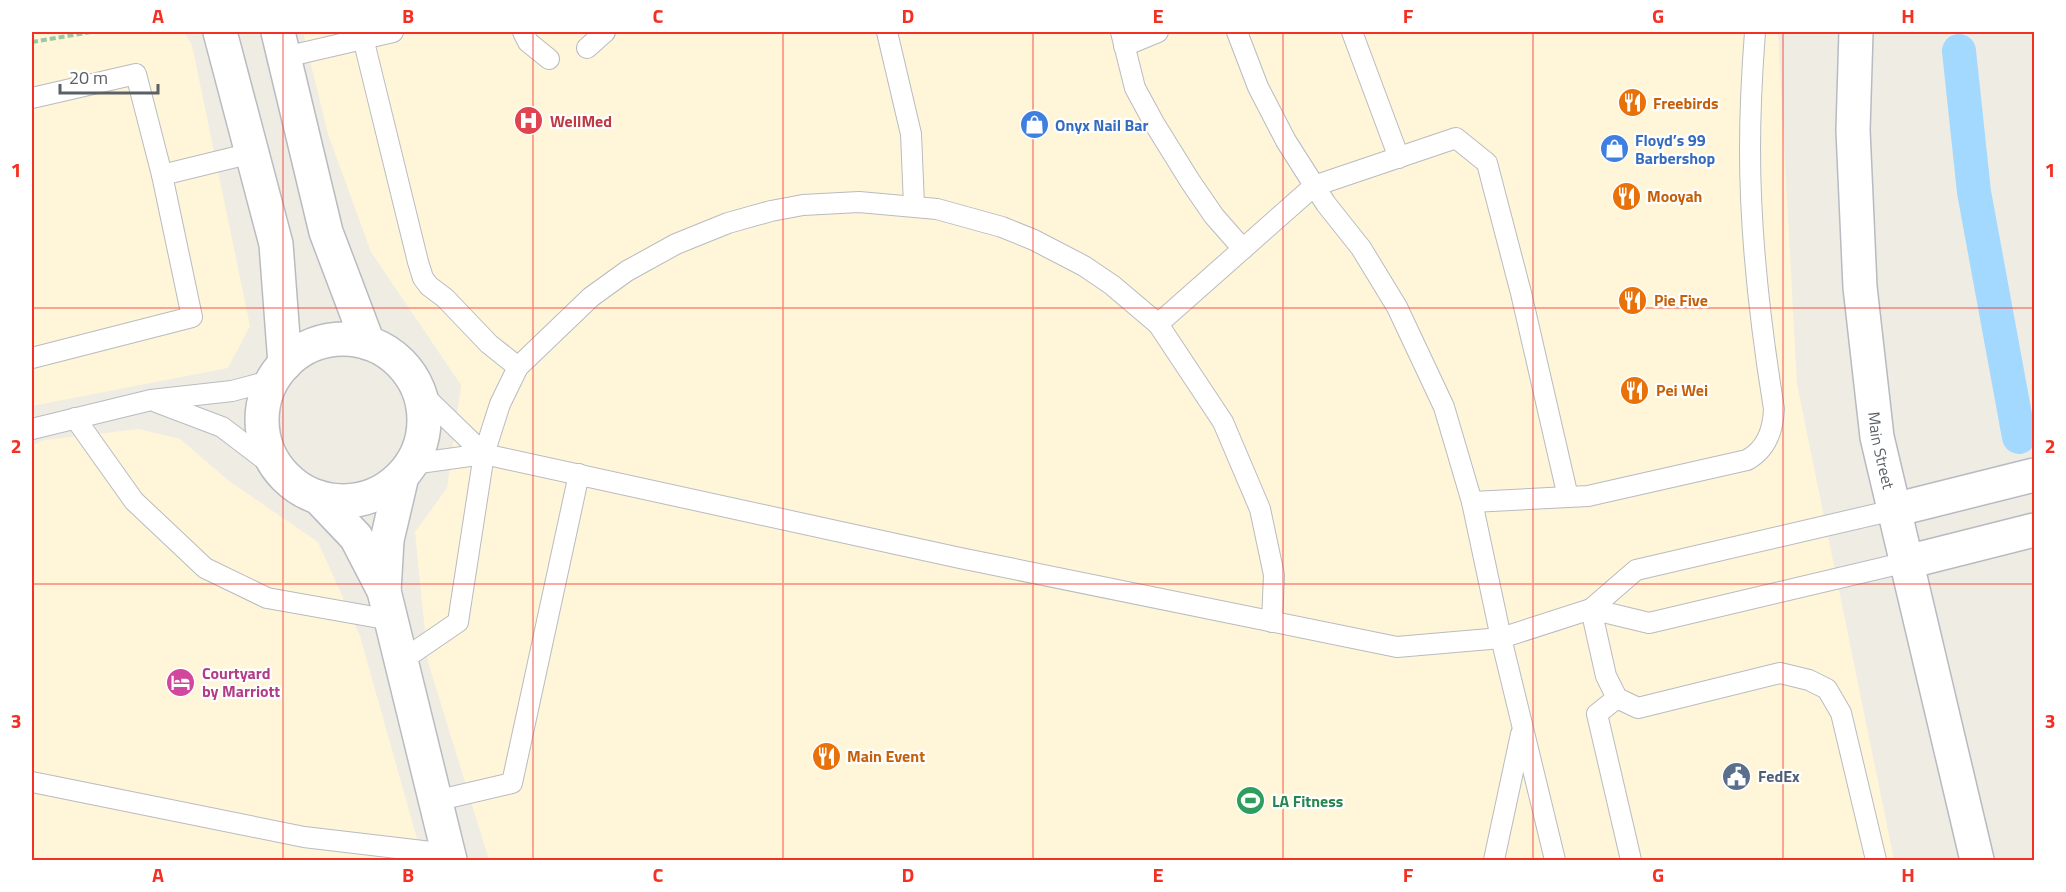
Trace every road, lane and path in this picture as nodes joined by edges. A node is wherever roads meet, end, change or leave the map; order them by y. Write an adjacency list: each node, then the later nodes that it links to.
1 (91, 32): 14 (path)
2 (220, 32): 19 (street)
3 (393, 32): 12 (lane)
4 (523, 32): 17 (lane)
5 (605, 32): 16 (lane)
6 (887, 32): 23 (lane)
7 (1158, 32): 13 (lane)
8 (1237, 32): 22 (lane)
9 (1352, 32): 20 (lane)
10 (1755, 32): 40 (lane)
11 (1856, 32): 42 (street, Main Street)
12 (363, 38): 15 (lane); 28 (lane)
13 (1122, 39): 24 (lane)
14 (32, 42)
15 (282, 44): 26 (street)
16 (588, 48)
17 (549, 59)
18 (32, 98): 21 (lane)
19 (252, 153): 21 (lane); 29 (street)
20 (1399, 158): 22 (lane); 40 (lane)
21 (162, 175): 27 (lane)
22 (1314, 186): 24 (lane); 41 (lane)
23 (914, 205): 25 (lane); 28 (lane)
24 (1243, 249): 25 (lane)
25 (1158, 324): 47 (lane)
26 (368, 343): 29 (street); 30 (street)
27 (32, 358)
28 (518, 367): 34 (lane)
29 (279, 372): 31 (lane); 36 (street)
30 (420, 392): 34 (lane); 35 (street)
31 (151, 399): 32 (lane); 36 (lane)
32 (75, 418): 33 (lane); 45 (lane)
33 (32, 429)
34 (484, 454): 35 (lane); 37 (lane); 49 (lane)
35 (407, 470): 39 (street); 45 (street)
36 (281, 472): 39 (street)
37 (579, 474): 47 (lane); 53 (lane)
38 (2034, 476): 42 (street)
39 (318, 497): 45 (street)
40 (1568, 497): 41 (lane)
41 (1472, 502): 48 (lane)
42 (1894, 510): 44 (street, Main Street); 46 (lane)
43 (2034, 530): 44 (street)
44 (1907, 562): 46 (lane); 60 (street, Main Street)
45 (387, 606): 49 (street)
46 (1591, 609): 48 (lane); 50 (lane)
47 (1272, 622): 48 (lane)
48 (1501, 638): 51 (lane)
49 (401, 661): 53 (street)
50 (1617, 698): 58 (lane); 59 (lane)
51 (1522, 728): 56 (lane); 57 (lane)
52 (32, 782): 54 (lane)
53 (435, 801): 55 (street)
54 (362, 852): 55 (lane)
55 (449, 857)
56 (1494, 861)
57 (1555, 861)
58 (1631, 861)
59 (1876, 861)
60 (1977, 861)

